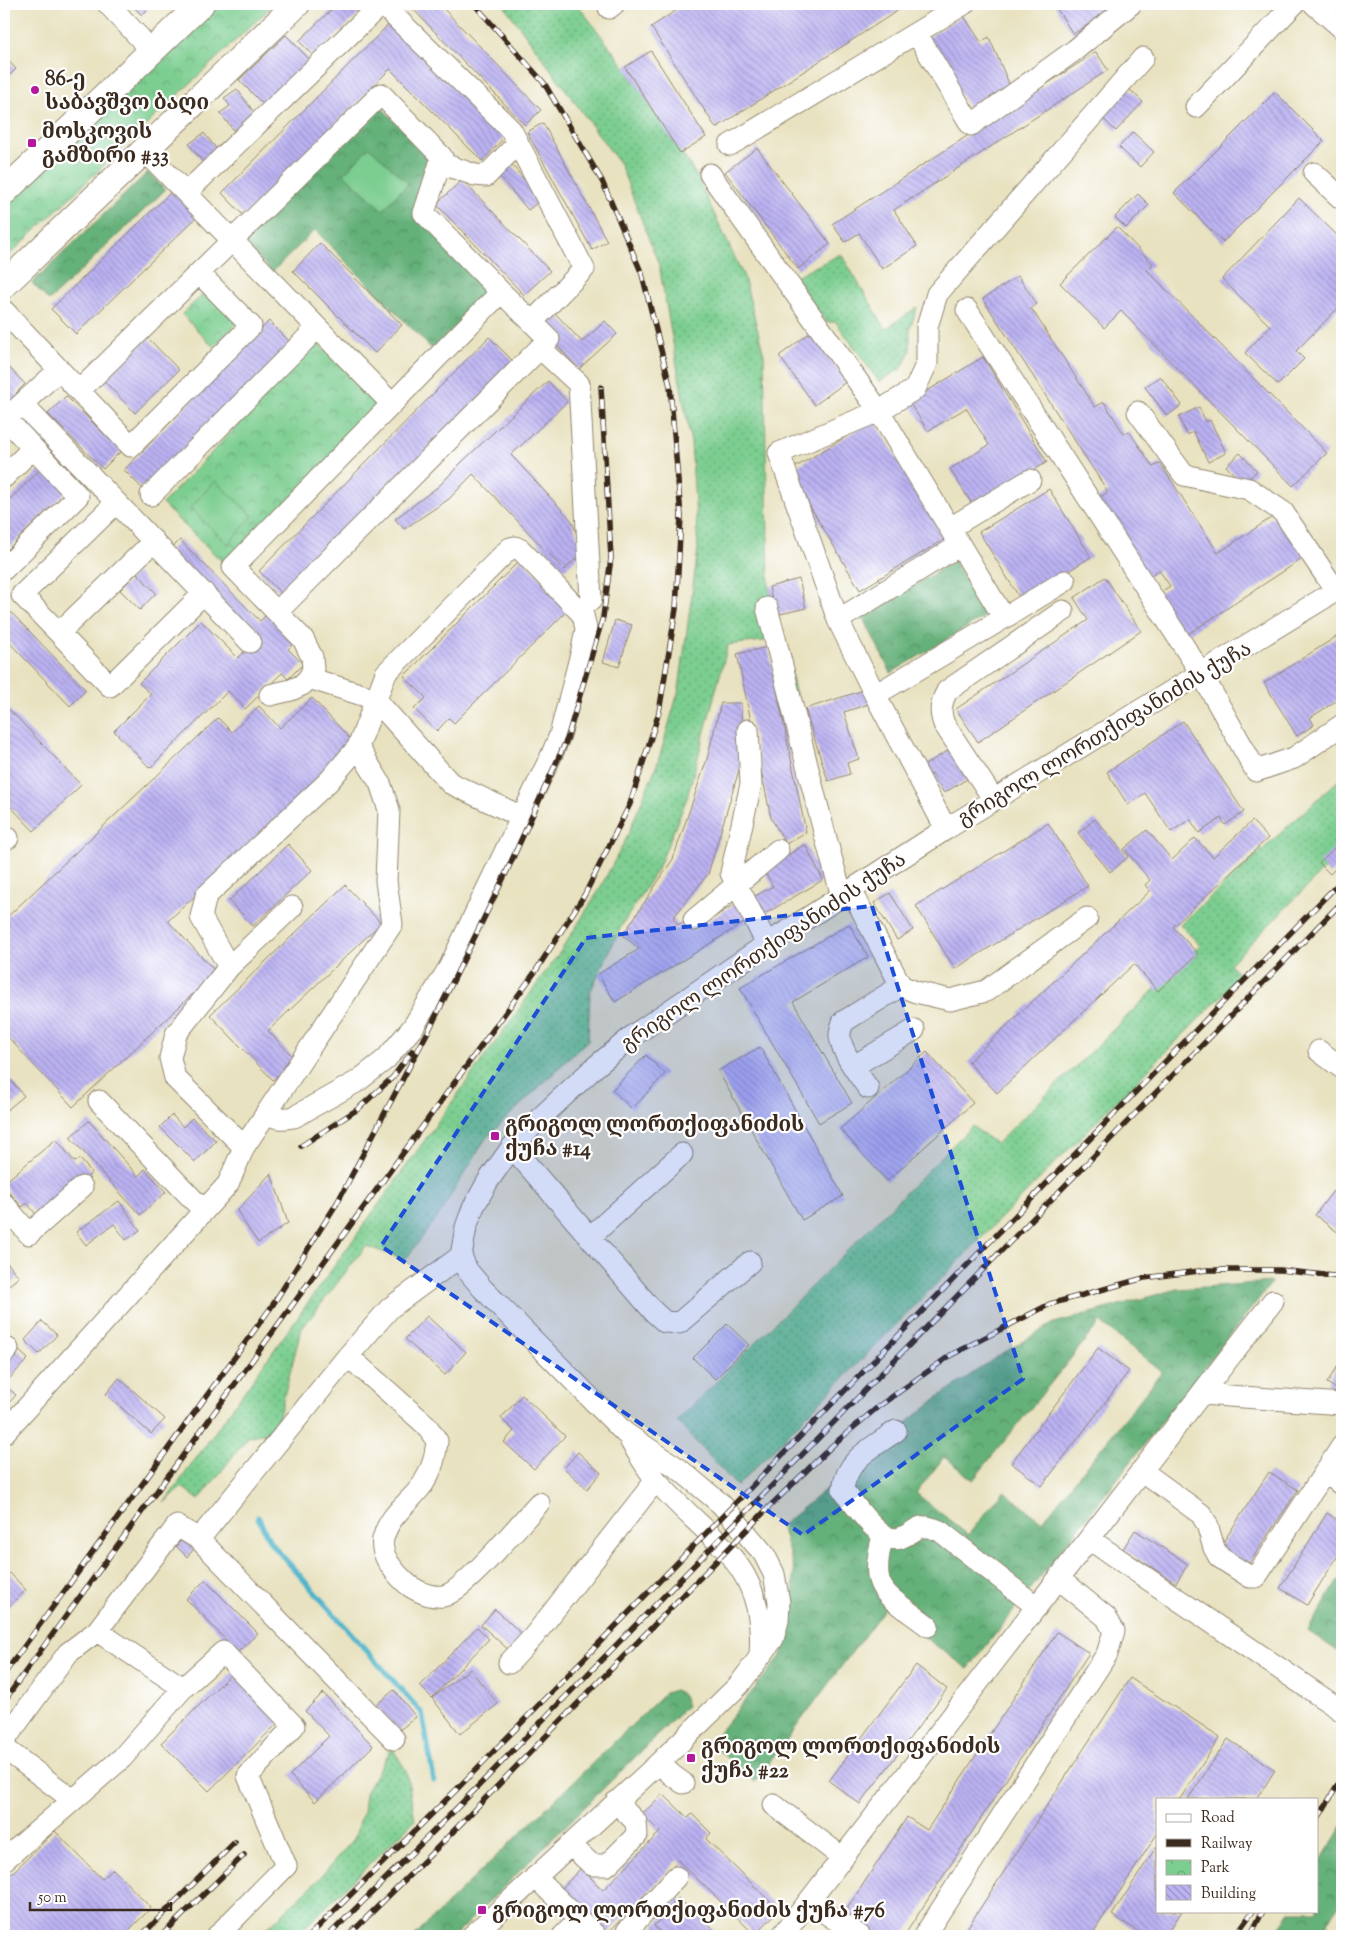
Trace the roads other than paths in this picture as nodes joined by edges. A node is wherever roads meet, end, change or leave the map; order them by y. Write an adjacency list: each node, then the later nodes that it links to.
1 (108, 4): 11 (street)
2 (201, 4): 11 (main road)
3 (297, 4): 16 (main road)
4 (381, 4): 14 (street); 21 (street)
5 (964, 4): 10 (street)
6 (1132, 4): 10 (street)
7 (1294, 4): 13 (street)
8 (1314, 4): 9 (street)
9 (1342, 28)
10 (916, 34): 15 (street)
11 (152, 51): 20 (main road)
12 (1142, 58): 36 (street)
13 (1196, 107)
14 (518, 143): 17 (street); 29 (street)
15 (730, 145)
16 (144, 150): 21 (street); 25 (main road)
17 (440, 163): 23 (street); 26 (street)
18 (1314, 173): 22 (street)
19 (710, 174): 36 (street)
20 (4, 192)
21 (186, 193): 23 (street)
22 (1342, 199)
23 (232, 240): 24 (street); 30 (street)
24 (199, 273): 33 (street); 33 (street)
25 (4, 285)
26 (501, 292): 29 (street); 35 (street)
27 (967, 310): 58 (street)
28 (4, 312): 32 (street)
29 (532, 322): 31 (street)
30 (317, 328): 35 (street); 42 (street)
31 (540, 348): 50 (street); 53 (street)
32 (58, 370): 33 (street); 34 (street)
33 (78, 391)
34 (22, 404): 38 (street); 43 (street)
35 (392, 404): 53 (street)
36 (879, 411): 44 (street); 55 (street)
37 (1138, 412): 48 (street)
38 (5, 420): 39 (street)
39 (33, 448): 40 (street); 46 (street)
40 (4, 477)
41 (1030, 480): 44 (street)
42 (151, 495)
43 (116, 503): 45 (street); 56 (street)
44 (955, 537): 54 (street); 55 (street)
45 (154, 541): 49 (street); 56 (street)
46 (4, 568)
47 (1065, 581): 54 (street)
48 (1339, 589): 58 (street, გრიგოლ ლორთქიფანიძის ქუჩა)
49 (204, 593): 56 (street); 57 (street)
50 (591, 600)
51 (767, 608): 71 (street)
52 (1063, 611): 66 (street)
53 (277, 612): 59 (street)
54 (1004, 618): 61 (street)
55 (838, 620): 61 (street)
56 (59, 633)
57 (250, 642)
58 (1200, 673): 63 (street); 66 (street, გრიგოლ ლორთქიფანიძის ქუჩა)
59 (309, 678): 60 (street); 62 (street)
60 (270, 694)
61 (875, 695): 68 (street)
62 (375, 699): 65 (street); 67 (street); 67 (street)
63 (1342, 725)
64 (748, 730): 70 (street)
65 (358, 747): 76 (street); 84 (street)
66 (994, 800): 68 (street, გრიგოლ ლორთქიფანიძის ქუჩა)
67 (522, 817): 84 (street)
68 (946, 829): 71 (street, გრიგოლ ლორთქიფანიძის ქუჩა)
69 (778, 850): 70 (street)
70 (738, 885): 74 (street); 75 (street)
71 (846, 893): 75 (street, გრიგოლ ლორთქიფანიძის ქუჩა); 77 (street)
72 (292, 907): 76 (street)
73 (1088, 918): 77 (street)
74 (694, 920)
75 (766, 944): 86 (street, გრიგოლ ლორთქიფანიძის ქუჩა)
76 (229, 967): 85 (street)
77 (901, 986): 80 (street)
78 (914, 1030): 80 (street)
79 (1319, 1051): 81 (street)
80 (854, 1066): 82 (street)
81 (1342, 1068)
82 (868, 1088)
83 (99, 1101): 90 (street)
84 (266, 1113): 85 (street)
85 (244, 1147): 90 (street)
86 (512, 1147): 91 (street); 92 (street, გრიგოლ ლორთქიფანიძის ქუჩა)
87 (682, 1154): 91 (street)
88 (82, 1187): 89 (street)
89 (4, 1204)
90 (204, 1211): 99 (street)
91 (590, 1238): 93 (street)
92 (461, 1256): 95 (street); 100 (street)
93 (750, 1262)
94 (1273, 1301): 96 (street)
95 (348, 1356): 106 (street); 108 (street)
96 (1200, 1394): 97 (street); 102 (street)
97 (1342, 1404)
98 (896, 1431): 107 (street)
99 (4, 1432)
100 (625, 1433): 104 (street); 114 (street)
101 (1342, 1446): 103 (street)
102 (1142, 1470): 103 (street); 109 (street)
103 (1325, 1472): 105 (street)
104 (656, 1480): 114 (street); 115 (street)
105 (1342, 1485)
106 (539, 1503)
107 (883, 1536): 111 (street); 112 (street)
108 (199, 1539): 113 (street); 118 (street)
109 (1089, 1539): 110 (street); 117 (street)
110 (1059, 1579): 111 (street); 140 (street)
111 (1037, 1607): 127 (street)
112 (928, 1626)
113 (97, 1631): 116 (street); 119 (street)
114 (760, 1658): 121 (street)
115 (509, 1663)
116 (183, 1688): 123 (street); 133 (street)
117 (1342, 1711)
118 (394, 1739)
119 (4, 1741)
120 (4, 1748): 123 (street)
121 (659, 1763): 122 (street); 124 (street)
122 (684, 1783)
123 (72, 1800): 128 (street)
124 (616, 1802): 126 (street); 126 (street)
125 (774, 1805): 127 (street)
126 (571, 1845): 129 (street)
127 (843, 1858): 131 (street)
128 (4, 1860)
129 (535, 1877): 132 (street); 134 (street)
130 (676, 1877): 137 (street)
131 (809, 1902): 138 (street); 139 (street)
132 (579, 1920): 135 (street); 136 (street)
133 (217, 1936)
134 (472, 1936)
135 (563, 1936)
136 (596, 1936)
137 (632, 1936)
138 (782, 1936)
139 (860, 1936)
140 (924, 1936)

